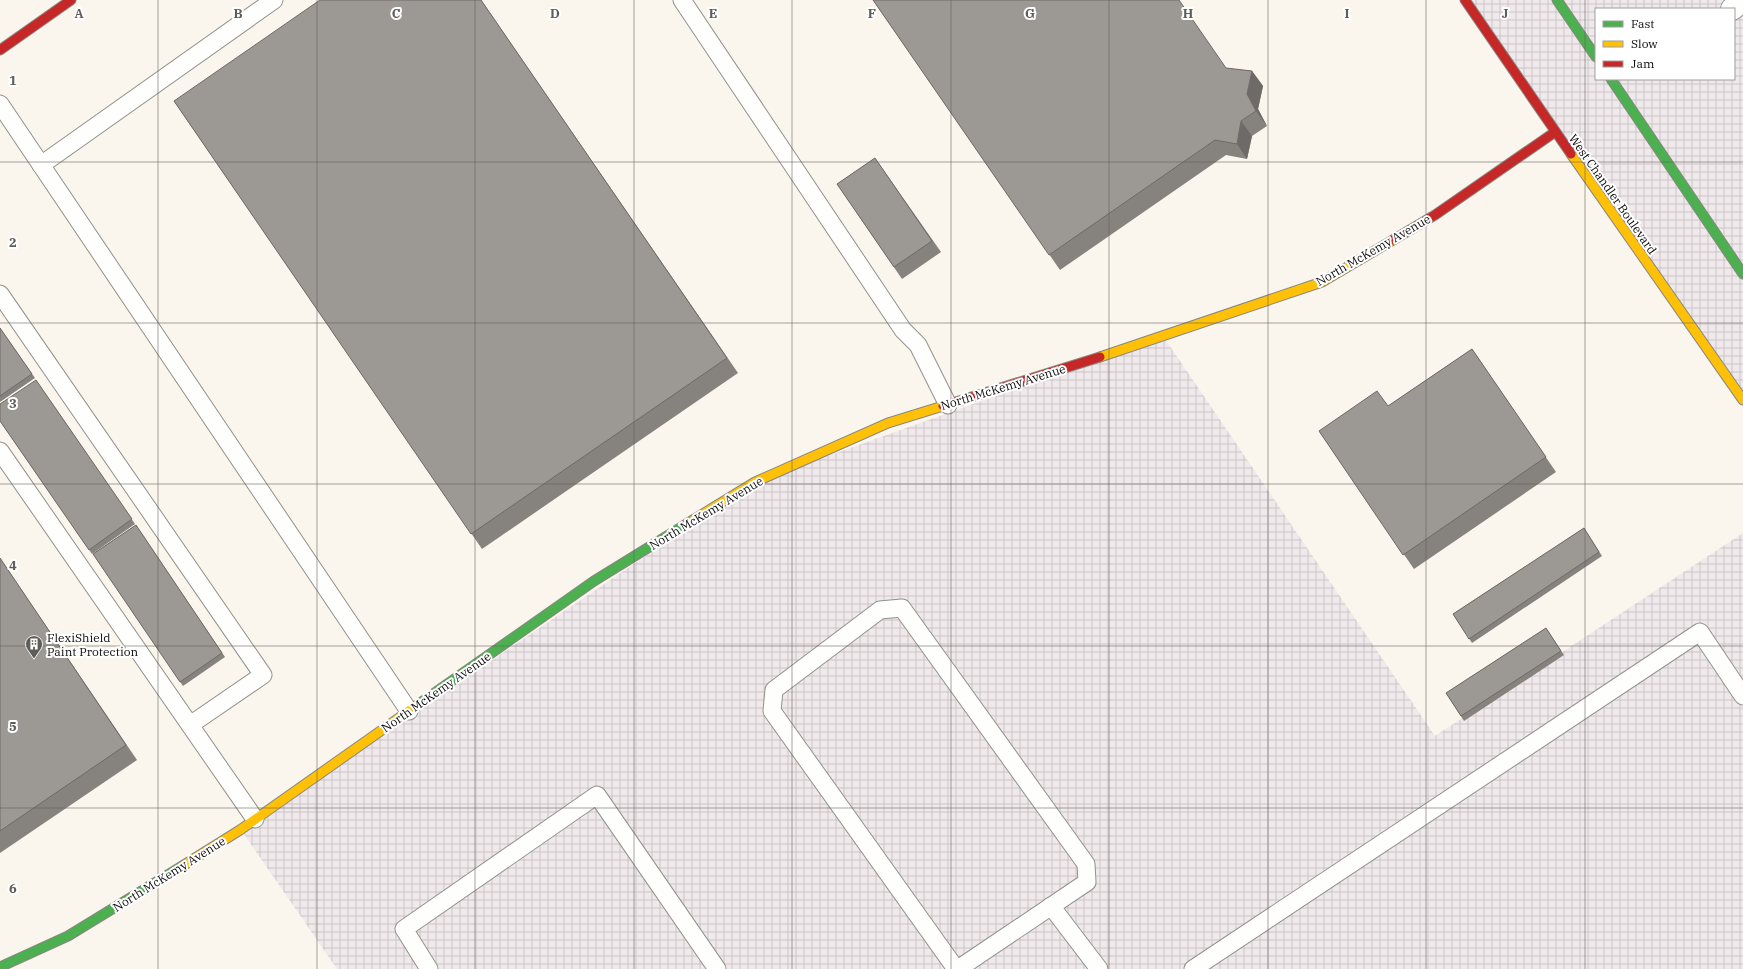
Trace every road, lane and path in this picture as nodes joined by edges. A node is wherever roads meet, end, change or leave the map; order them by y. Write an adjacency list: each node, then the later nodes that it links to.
1 (71, 0): 8 (street)
2 (274, 0): 13 (lane)
3 (682, 0): 17 (lane)
4 (1465, 0): 12 (street, West Chandler Boulevard)
5 (1557, 0): 9 (street)
6 (1743, 1): 7 (street)
7 (1733, 8)
8 (0, 50)
9 (1595, 56)
10 (1618, 82): 14 (street)
11 (0, 104): 13 (lane)
12 (1555, 132): 16 (street, West Chandler Boulevard); 17 (street, North McKemy Avenue)
13 (42, 165): 20 (lane)
14 (1743, 274)
15 (0, 294): 21 (lane)
16 (1743, 400)
17 (948, 405): 20 (street, North McKemy Avenue)
18 (0, 451): 21 (lane)
19 (1743, 696): 29 (lane)
20 (409, 711): 22 (street, North McKemy Avenue)
21 (190, 726): 22 (lane)
22 (255, 820): 24 (street, North McKemy Avenue)
23 (1051, 906): 27 (lane); 27 (lane); 28 (lane)
24 (0, 967)
25 (430, 969): 26 (lane)
26 (717, 969)
27 (957, 969)
28 (1099, 969)
29 (1193, 969)

